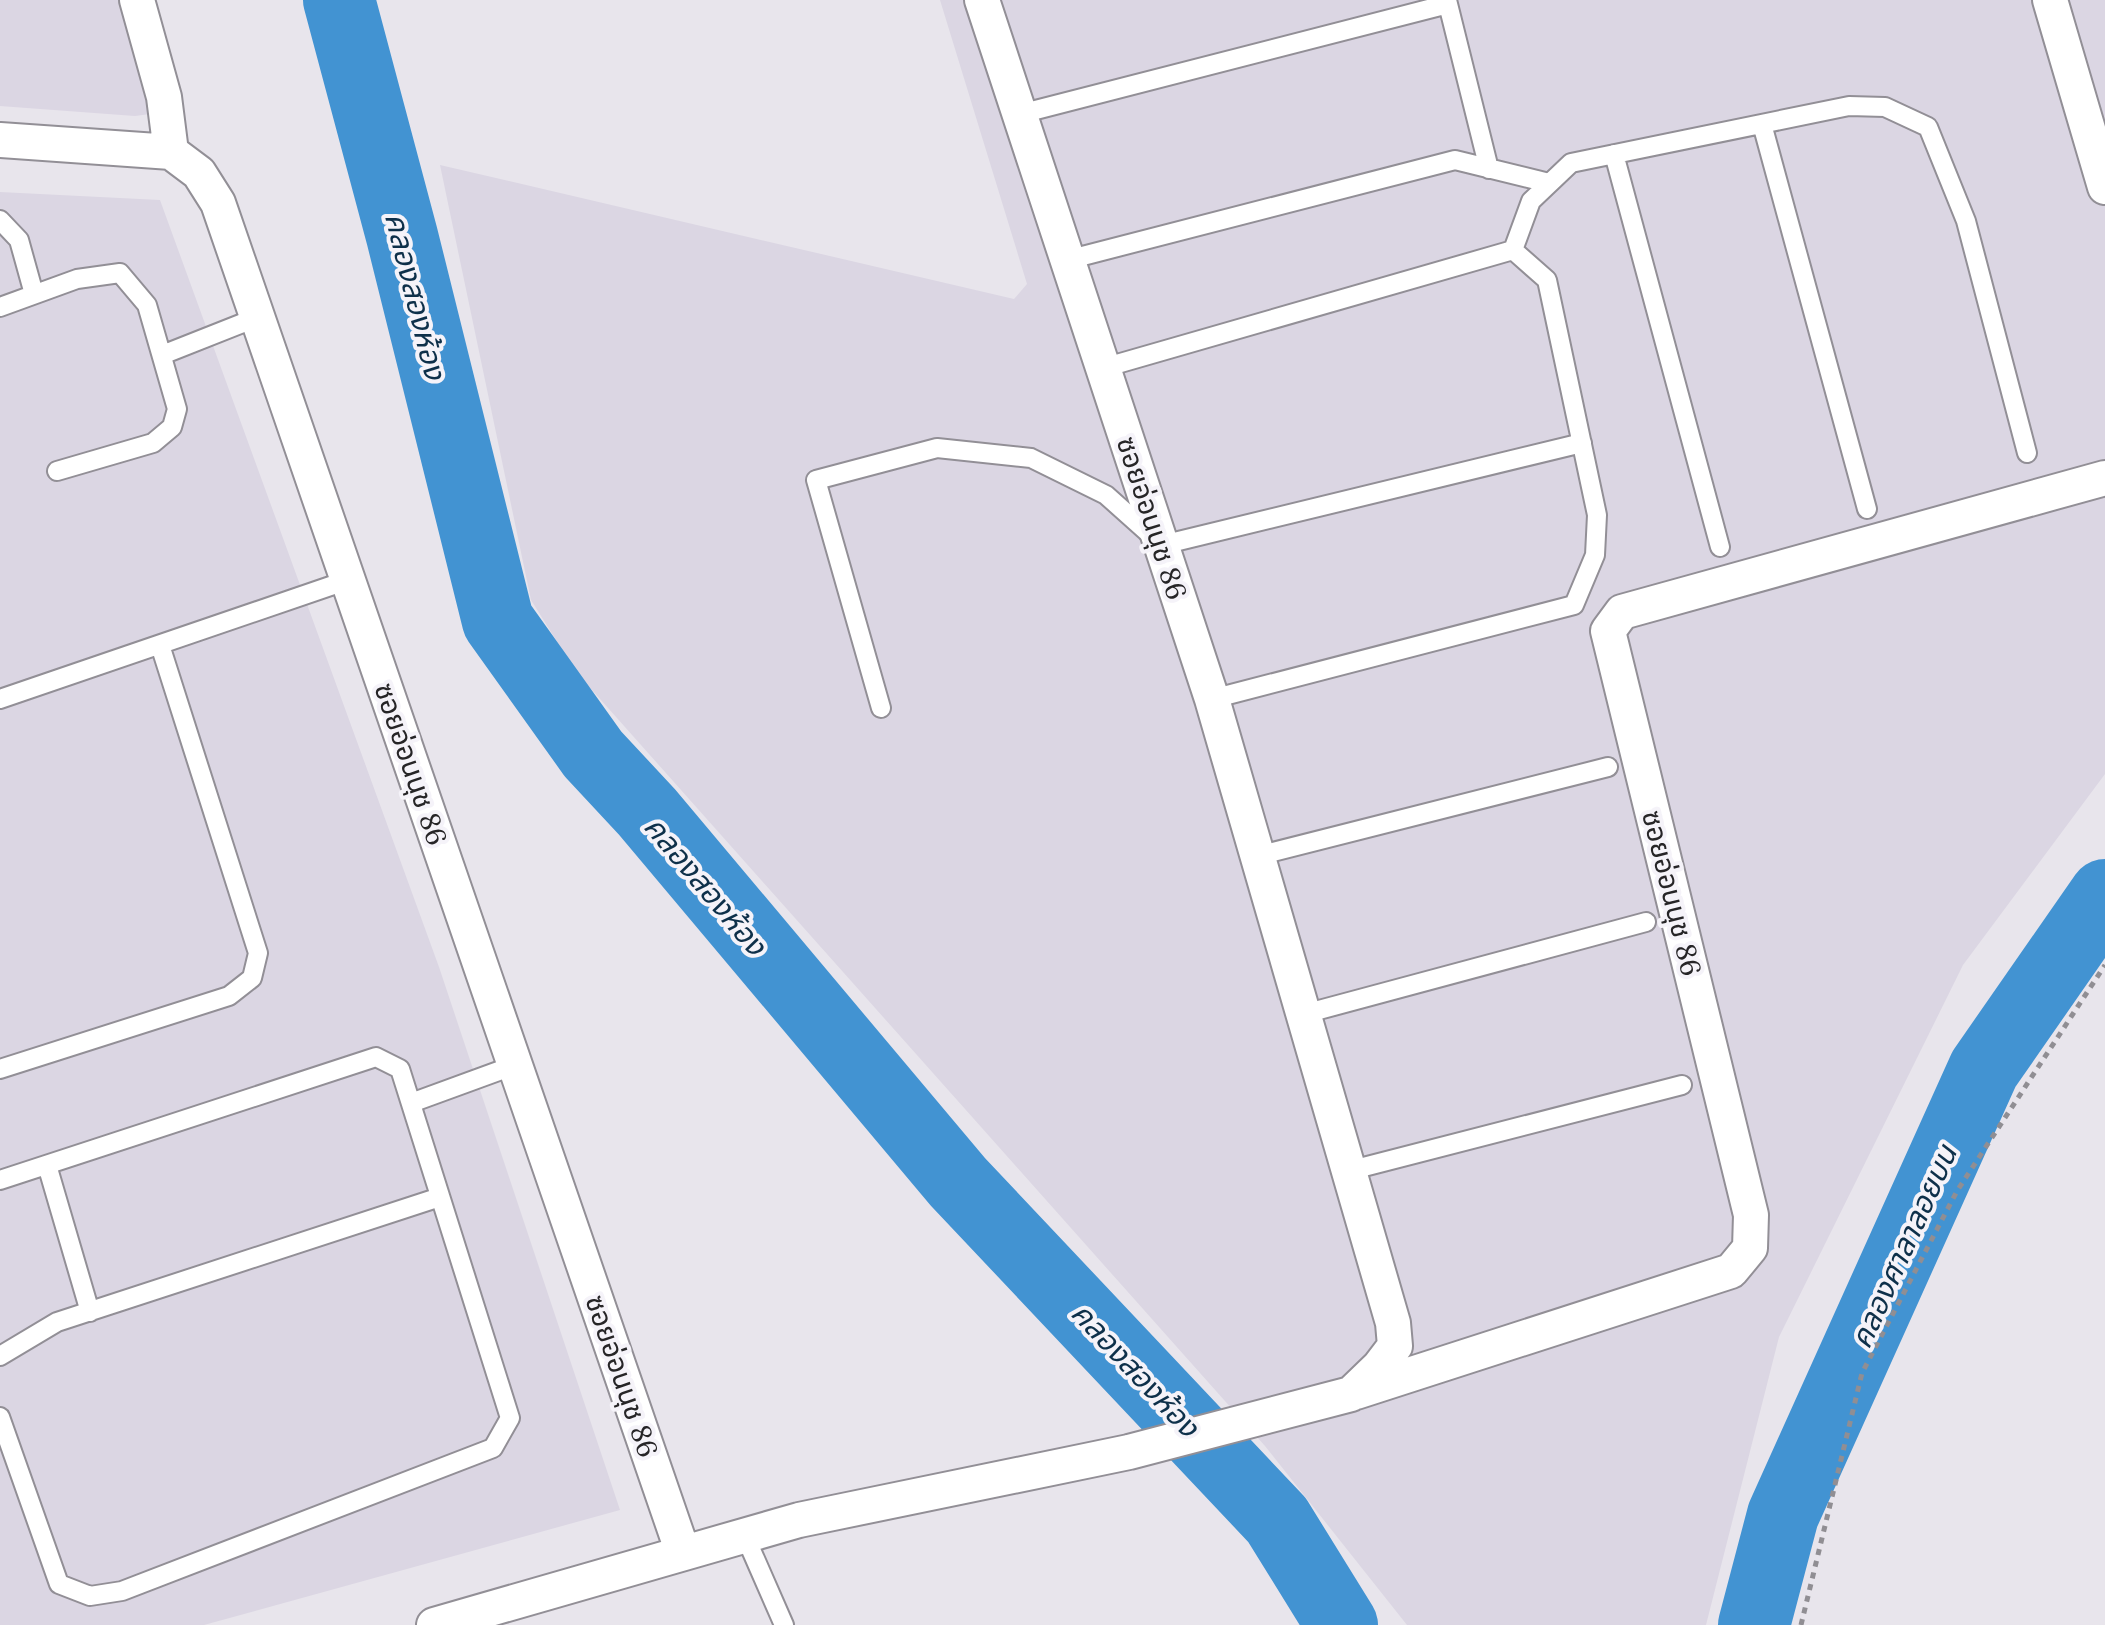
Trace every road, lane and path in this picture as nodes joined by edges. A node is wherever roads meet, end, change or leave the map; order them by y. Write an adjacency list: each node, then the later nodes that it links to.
1 (137, 0): 8 (street)
2 (982, 0): 5 (street, ซอยอ่อนนุช 86)
3 (2050, 0): 12 (street)
4 (1448, 2): 5 (lane); 10 (lane)
5 (1020, 114): 15 (street, ซอยอ่อนนุช 86)
6 (1762, 124): 9 (lane); 22 (lane); 25 (lane)
7 (0, 140): 8 (street)
8 (171, 152): 18 (street, ซอยอ่อนนุช 86)
9 (1614, 154): 11 (lane); 27 (lane)
10 (1489, 169): 11 (lane); 15 (lane)
11 (1549, 183): 14 (lane)
12 (2105, 187)
13 (0, 220): 16 (lane)
14 (1513, 250): 20 (lane); 21 (lane)
15 (1067, 260): 20 (street, ซอยอ่อนนุช 86)
16 (34, 294): 17 (lane); 19 (lane)
17 (0, 307)
18 (258, 317): 19 (lane); 28 (street, ซอยอ่อนนุช 86)
19 (162, 355): 23 (lane)
20 (1103, 368): 26 (street, ซอยอ่อนนุช 86)
21 (1582, 443): 26 (lane); 31 (lane)
22 (2027, 453)
23 (57, 471)
24 (2105, 478): 48 (street, ซอยอ่อนนุช 86)
25 (1867, 509)
26 (1162, 545): 31 (street, ซอยอ่อนนุช 86); 32 (lane)
27 (1720, 547)
28 (348, 580): 29 (lane); 38 (street, ซอยอ่อนนุช 86)
29 (160, 645): 30 (lane); 39 (lane)
30 (0, 699)
31 (1212, 699): 34 (street, ซอยอ่อนนุช 86)
32 (881, 708)
33 (1608, 767): 34 (lane)
34 (1257, 856): 37 (street, ซอยอ่อนนุช 86)
35 (1646, 922): 37 (lane)
36 (2105, 965): 54 (path)
37 (1304, 1014): 43 (street, ซอยอ่อนนุช 86)
38 (515, 1065): 41 (lane); 51 (street, ซอยอ่อนนุช 86)
39 (0, 1069)
40 (1682, 1085): 43 (lane)
41 (411, 1103): 42 (lane); 45 (lane)
42 (47, 1165): 44 (lane); 46 (lane)
43 (1348, 1171): 48 (street, ซอยอ่อนนุช 86)
44 (0, 1180)
45 (440, 1197): 46 (lane); 49 (lane)
46 (90, 1312): 47 (lane)
47 (0, 1356)
48 (1351, 1394): 50 (street, ซอยอ่อนนุช 86)
49 (0, 1417)
50 (745, 1536): 51 (street, ซอยอ่อนนุช 86); 53 (lane)
51 (683, 1553): 52 (street, ซอยอ่อนนุช 86)
52 (434, 1625)
53 (784, 1625)
54 (1801, 1625)

